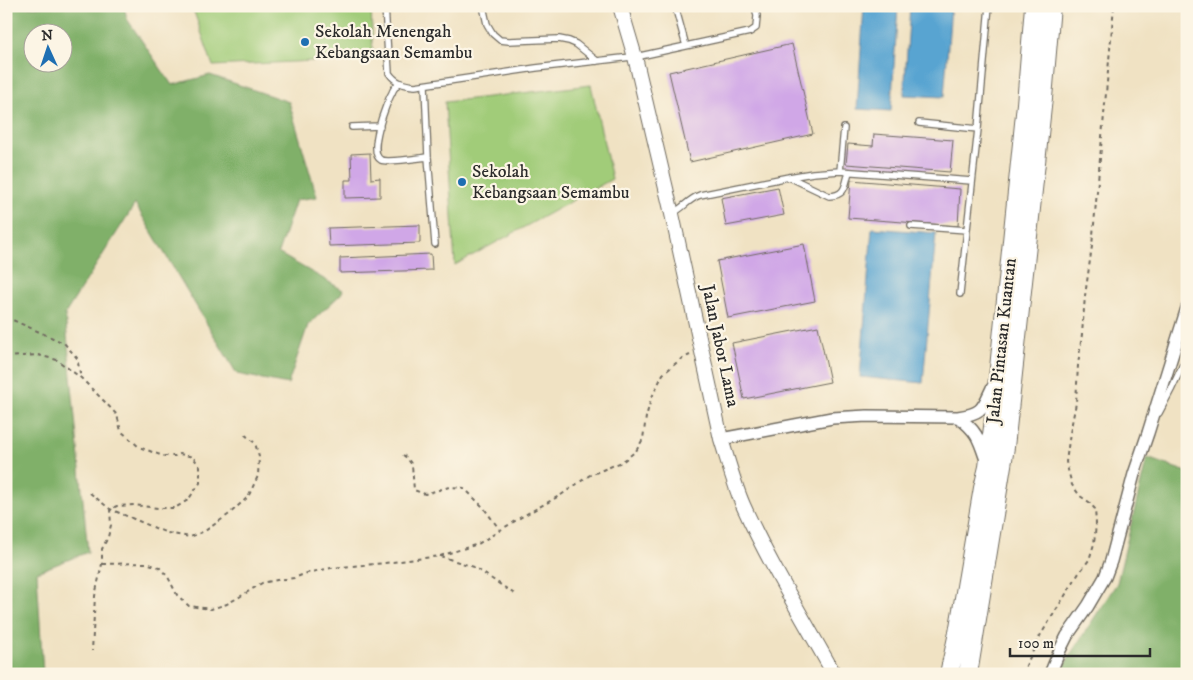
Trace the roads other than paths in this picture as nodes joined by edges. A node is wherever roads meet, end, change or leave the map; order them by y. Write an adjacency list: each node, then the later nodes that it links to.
1 (385, 6): 12 (lane)
2 (483, 6): 11 (lane)
3 (620, 6): 10 (street, Jalan Jabor Lama)
4 (675, 6): 9 (lane)
5 (755, 6): 9 (lane)
6 (989, 6): 18 (lane)
7 (1034, 6): 31 (highway, Jalan Pintasan Kuantan)
8 (1052, 6): 38 (highway, Jalan Pintasan Kuantan)
9 (686, 46): 10 (lane)
10 (635, 57): 11 (lane); 24 (street, Jalan Jabor Lama)
11 (597, 61): 13 (lane)
12 (399, 83): 13 (lane); 15 (lane)
13 (425, 85): 19 (lane)
14 (919, 123): 18 (lane)
15 (380, 126): 16 (lane); 19 (lane)
16 (352, 127)
17 (844, 128): 20 (lane)
18 (978, 129): 23 (lane)
19 (428, 157): 27 (lane)
20 (840, 171): 21 (lane); 22 (lane)
21 (849, 172): 22 (lane); 23 (lane)
22 (789, 177): 24 (lane)
23 (972, 181): 26 (lane)
24 (672, 214): 34 (street, Jalan Jabor Lama)
25 (911, 226): 26 (lane)
26 (967, 230): 28 (lane)
27 (435, 244)
28 (960, 294)
29 (1187, 308): 33 (street)
30 (1187, 356): 33 (lane)
31 (1000, 372): 32 (street); 35 (highway, Jalan Pintasan Kuantan)
32 (958, 417): 34 (street); 35 (street)
33 (1148, 433): 39 (street)
34 (721, 439): 36 (street, Jalan Jabor Lama)
35 (988, 467): 37 (highway, Jalan Pintasan Kuantan)
36 (834, 674)
37 (949, 674)
38 (968, 674)
39 (1050, 674)

